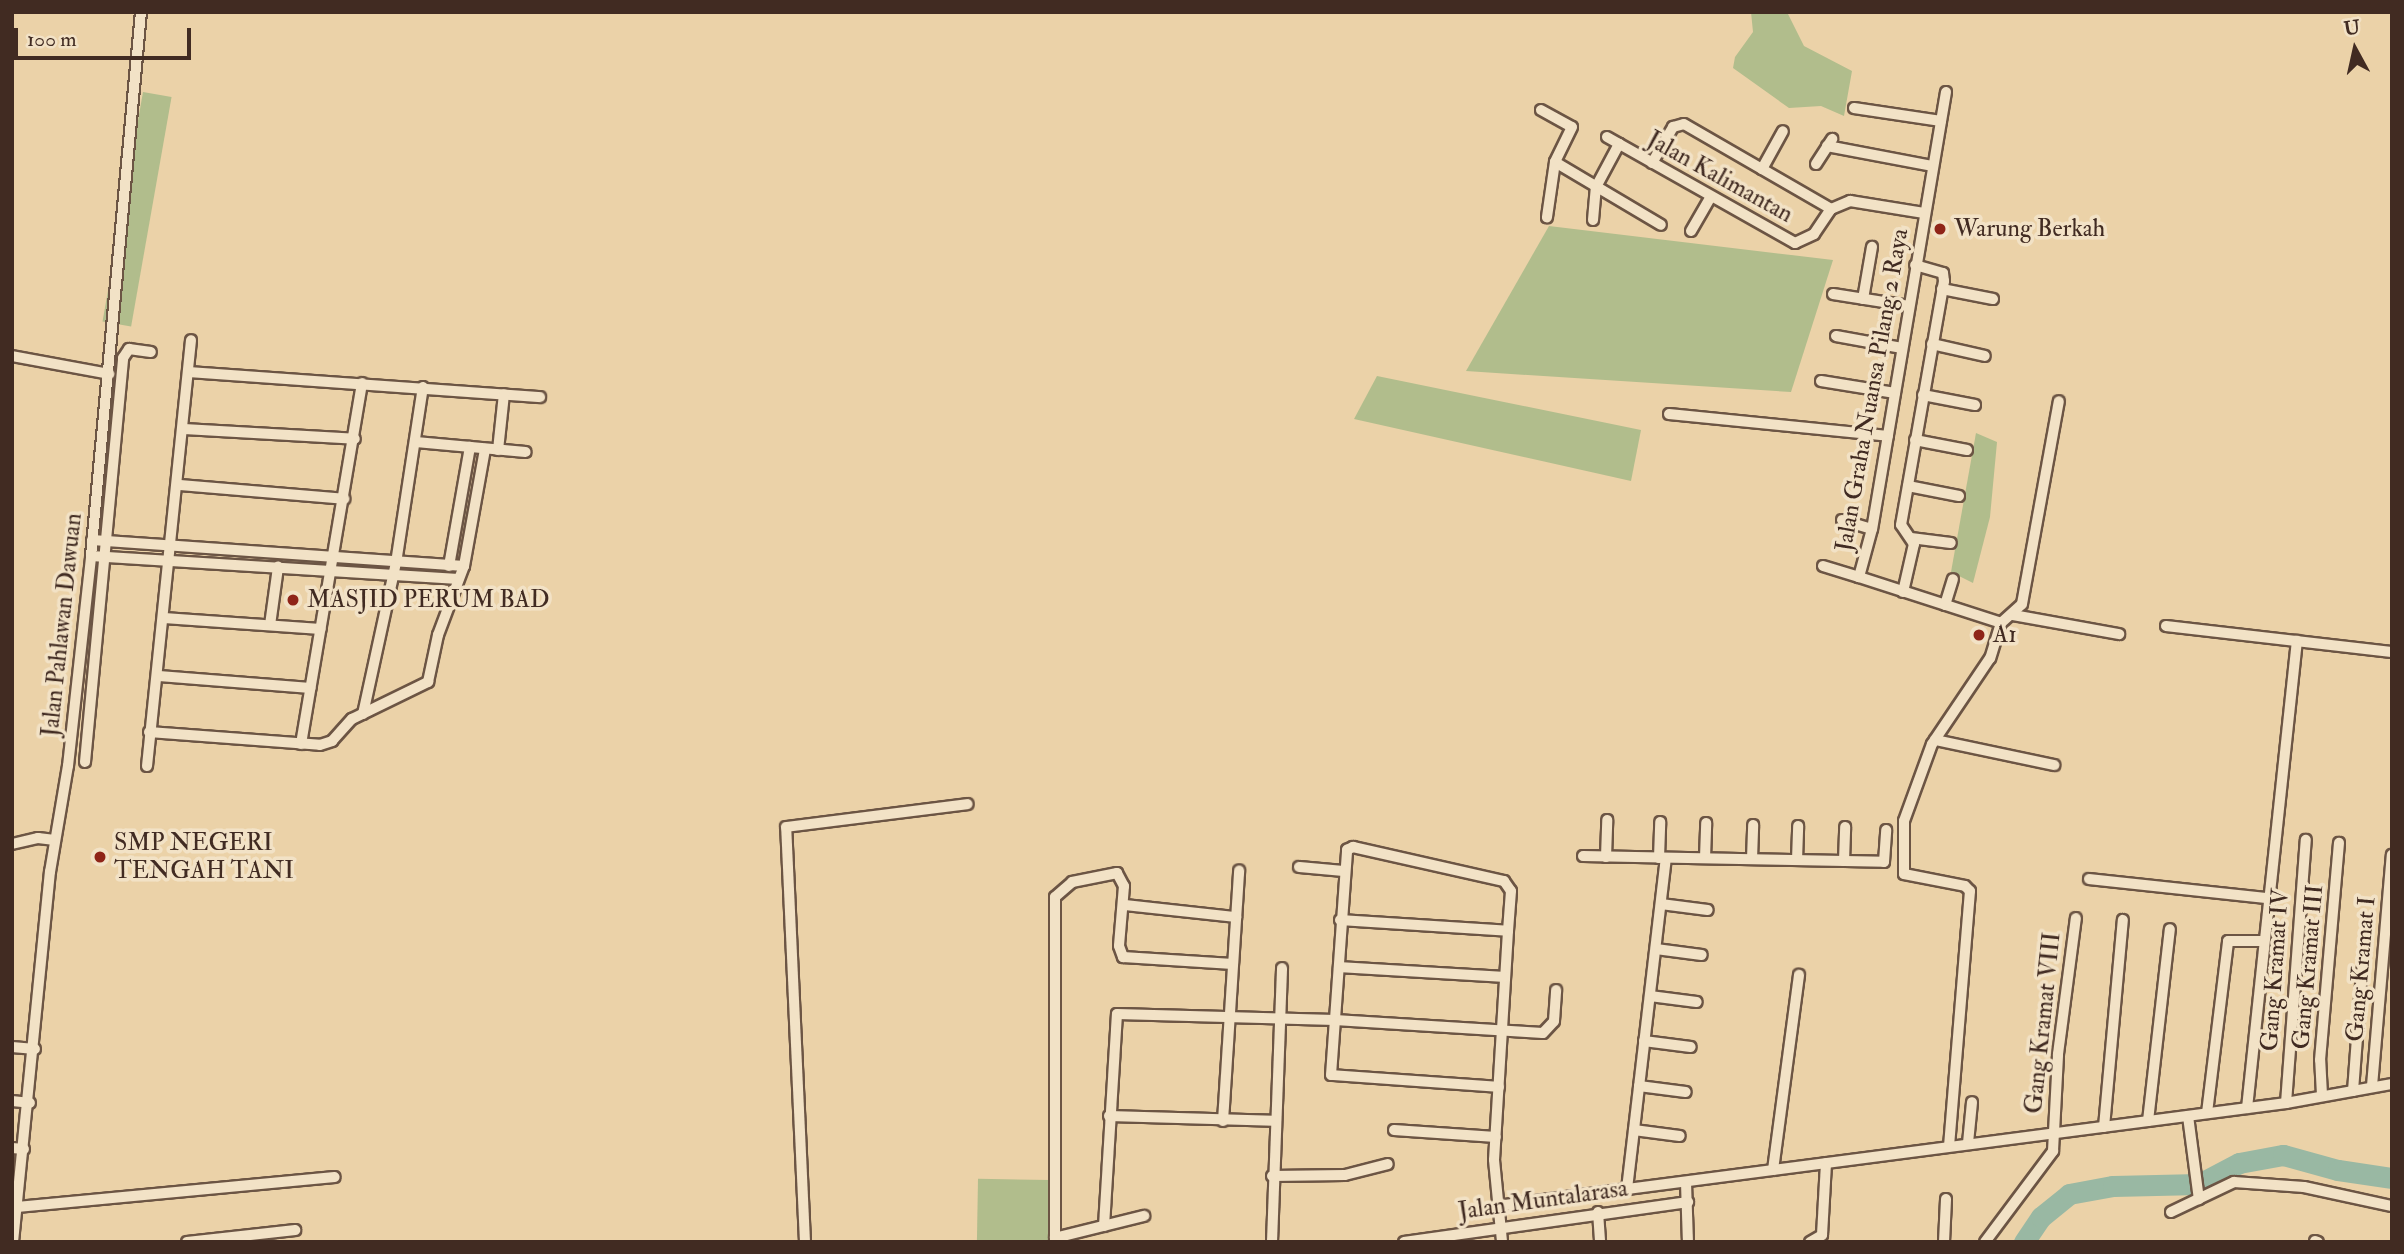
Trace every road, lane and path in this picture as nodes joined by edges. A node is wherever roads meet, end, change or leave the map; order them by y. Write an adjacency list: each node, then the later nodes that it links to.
1 (141, 12): 37 (street, Jalan Pahlawan Dawuan)
2 (1946, 92): 5 (street, Jalan Graha Nuansa Pilang 2 Raya)
3 (1854, 108): 5 (street)
4 (1541, 110): 9 (street)
5 (1941, 121): 12 (street, Jalan Graha Nuansa Pilang 2 Raya)
6 (1783, 131): 13 (street)
7 (1607, 137): 8 (street, Jalan Kalimantan)
8 (1619, 144): 10 (street, Jalan Kalimantan); 14 (street)
9 (1555, 162): 14 (street); 18 (street)
10 (1652, 163): 13 (street); 15 (street, Jalan Kalimantan)
11 (1816, 164): 12 (street)
12 (1933, 166): 17 (street, Jalan Graha Nuansa Pilang 2 Raya)
13 (1762, 169): 16 (street)
14 (1596, 187): 19 (street); 20 (street)
15 (1711, 197): 16 (street, Jalan Kalimantan); 21 (street)
16 (1831, 209): 17 (street, Jalan Kalimantan)
17 (1924, 213): 23 (street, Jalan Graha Nuansa Pilang 2 Raya)
18 (1547, 217)
19 (1593, 220)
20 (1661, 225)
21 (1691, 231)
22 (1872, 247): 26 (street)
23 (1915, 265): 24 (street); 28 (street, Jalan Graha Nuansa Pilang 2 Raya)
24 (1942, 289): 27 (street); 31 (street)
25 (1833, 294): 26 (street)
26 (1863, 299): 28 (street)
27 (1993, 299)
28 (1909, 306): 32 (street, Jalan Graha Nuansa Pilang 2 Raya)
29 (1836, 336): 32 (street)
30 (191, 340): 36 (street)
31 (1932, 344): 35 (street); 43 (street)
32 (1902, 348): 41 (street, Jalan Graha Nuansa Pilang 2 Raya)
33 (151, 352): 66 (street)
34 (12, 356): 37 (street)
35 (1985, 356)
36 (190, 372): 39 (street); 48 (street)
37 (109, 374): 65 (street, Jalan Pahlawan Dawuan)
38 (1821, 382): 41 (street)
39 (362, 383): 40 (street); 50 (street)
40 (423, 387): 42 (street); 52 (street)
41 (1895, 393): 49 (street, Jalan Graha Nuansa Pilang 2 Raya)
42 (504, 394): 44 (street); 55 (street)
43 (1923, 396): 46 (street); 51 (street)
44 (540, 397)
45 (2059, 401): 85 (street)
46 (1975, 405)
47 (1669, 414): 49 (street)
48 (184, 429): 50 (street); 58 (street)
49 (1888, 436): 63 (street, Jalan Graha Nuansa Pilang 2 Raya)
50 (355, 439): 61 (street)
51 (1915, 440): 56 (street); 59 (street)
52 (415, 442): 53 (street); 73 (street)
53 (470, 447): 54 (street); 74 (street)
54 (485, 449): 55 (street); 75 (street)
55 (498, 450): 57 (street)
56 (1967, 450)
57 (526, 452)
58 (179, 485): 61 (street); 68 (street)
59 (1908, 485): 60 (street); 64 (street)
60 (1959, 496)
61 (344, 499): 71 (street)
62 (1842, 520): 63 (street)
63 (1872, 529): 80 (street, Jalan Graha Nuansa Pilang 2 Raya)
64 (1911, 538): 67 (street); 83 (street)
65 (92, 540): 66 (street); 69 (street, Jalan Pahlawan Dawuan)
66 (109, 540): 68 (street); 70 (street)
67 (1951, 543)
68 (170, 548): 71 (street); 72 (street)
69 (91, 556): 70 (street); 111 (street, Jalan Pahlawan Dawuan)
70 (107, 557): 72 (street); 100 (street)
71 (335, 558): 73 (street); 78 (street)
72 (169, 560): 77 (street); 86 (street)
73 (396, 563): 74 (street); 79 (street)
74 (449, 566): 75 (street)
75 (464, 566): 81 (street)
76 (1823, 566): 80 (street)
77 (278, 567): 78 (street); 88 (street)
78 (333, 570): 79 (street); 90 (street)
79 (394, 575): 81 (street); 96 (street)
80 (1859, 578): 83 (street, Jalan Graha Nuansa Pilang 2 Raya)
81 (458, 579): 96 (street)
82 (1953, 579): 84 (street)
83 (1903, 592): 84 (street, Jalan Graha Nuansa Pilang 2 Raya)
84 (1945, 605): 87 (street, Jalan Graha Nuansa Pilang 2 Raya)
85 (2013, 615): 87 (street); 91 (street)
86 (164, 618): 88 (street); 94 (street)
87 (2001, 623): 98 (street)
88 (270, 625): 90 (street)
89 (2166, 625): 92 (street)
90 (321, 629): 95 (street)
91 (2119, 634)
92 (2297, 641): 93 (street); 129 (street)
93 (2392, 652)
94 (159, 676): 95 (street); 97 (street)
95 (311, 688): 99 (street)
96 (363, 714): 99 (street)
97 (149, 732): 99 (street); 102 (street)
98 (1935, 740): 101 (street); 116 (street)
99 (301, 744)
100 (85, 762)
101 (2054, 765)
102 (147, 766)
103 (968, 804): 209 (street)
104 (1607, 820): 119 (street)
105 (1660, 822): 120 (street)
106 (1706, 823): 121 (street)
107 (1753, 825): 122 (street)
108 (1798, 826): 123 (street)
109 (1845, 827): 124 (street)
110 (1886, 830): 115 (street)
111 (55, 840): 114 (street); 158 (street, Jalan Pahlawan Dawuan)
112 (2306, 840): 169 (street, Gang Kramat IV)
113 (2339, 843): 165 (street, Gang Kramat III)
114 (12, 844)
115 (1886, 846): 116 (street); 124 (street)
116 (1902, 847): 184 (street)
117 (2392, 855): 161 (street, Gang Kramat I)
118 (1583, 856): 119 (street)
119 (1606, 857): 120 (street)
120 (1663, 858): 121 (street); 130 (street)
121 (1705, 858): 122 (street)
122 (1752, 859): 123 (street)
123 (1797, 860): 124 (street)
124 (1844, 861)
125 (1299, 867): 127 (street)
126 (1239, 871): 133 (street)
127 (1344, 871): 135 (street); 138 (street)
128 (2089, 879): 129 (street)
129 (2268, 898): 139 (street)
130 (1661, 904): 132 (street); 140 (street)
131 (1125, 905): 133 (street); 142 (street); 207 (street)
132 (1708, 910)
133 (1236, 917): 142 (street)
134 (2076, 918): 182 (street, Gang Kramat VIII)
135 (1340, 920): 138 (street); 143 (street)
136 (2123, 920): 177 (street)
137 (2170, 929): 176 (street)
138 (1508, 931): 147 (street)
139 (2263, 941): 170 (street); 171 (street)
140 (1656, 949): 141 (street); 149 (street)
141 (1702, 955)
142 (1233, 964): 151 (street)
143 (1339, 967): 147 (street); 153 (street)
144 (1282, 968): 152 (street)
145 (2362, 970): 164 (street)
146 (1799, 975): 188 (street)
147 (1505, 977): 154 (street)
148 (1556, 990): 154 (street)
149 (1650, 996): 150 (street); 155 (street)
150 (1697, 1002)
151 (1230, 1016): 152 (street); 172 (street); 174 (street)
152 (1280, 1018): 153 (street); 175 (street)
153 (1335, 1020): 154 (street); 162 (street)
154 (1502, 1030): 162 (street)
155 (1644, 1041): 157 (street); 160 (street)
156 (12, 1046): 158 (street)
157 (1691, 1047)
158 (35, 1049): 168 (street, Jalan Pahlawan Dawuan)
159 (2392, 1084): 161 (street)
160 (1639, 1086): 163 (street); 179 (street)
161 (2372, 1086): 164 (street)
162 (1499, 1087): 181 (street)
163 (1686, 1091)
164 (2353, 1091): 165 (street)
165 (2322, 1095): 169 (street)
166 (12, 1101): 168 (street)
167 (1972, 1102): 183 (street)
168 (30, 1103): 186 (street, Jalan Pahlawan Dawuan)
169 (2286, 1103): 170 (street)
170 (2247, 1108): 171 (street)
171 (2207, 1113): 173 (street)
172 (1109, 1116): 174 (street); 203 (street)
173 (2188, 1119): 176 (street); 195 (street)
174 (1223, 1121): 175 (street)
175 (1273, 1121): 190 (street)
176 (2148, 1121): 177 (street)
177 (2104, 1127): 182 (street)
178 (1394, 1130): 181 (street)
179 (1634, 1130): 180 (street); 192 (street)
180 (1680, 1136)
181 (1496, 1137): 202 (street)
182 (2052, 1140): 183 (street); 217 (street)
183 (1968, 1143): 184 (street)
184 (1949, 1145): 189 (street)
185 (12, 1148): 186 (street)
186 (24, 1149): 194 (street, Jalan Pahlawan Dawuan)
187 (1388, 1164): 190 (street)
188 (1773, 1170): 189 (street); 193 (street)
189 (1826, 1172): 206 (street)
190 (1272, 1176): 210 (street)
191 (335, 1177): 197 (street)
192 (1627, 1189): 193 (street); 202 (street)
193 (1687, 1193): 199 (street, Jalan Muntalarasa); 214 (street)
194 (15, 1194): 197 (street, Jalan Pahlawan Dawuan)
195 (2199, 1198): 198 (street); 200 (street)
196 (1946, 1199): 216 (street)
197 (22, 1206): 205 (street, Jalan Pahlawan Dawuan)
198 (2392, 1206)
199 (1598, 1212): 202 (street, Jalan Muntalarasa); 213 (street)
200 (2171, 1212)
201 (1144, 1216): 203 (street)
202 (1498, 1218): 211 (street, Jalan Muntalarasa); 212 (street)
203 (1104, 1226): 207 (street)
204 (295, 1230): 208 (street)
205 (13, 1238)
206 (1822, 1238): 215 (street)
207 (1055, 1240)
208 (187, 1242)
209 (805, 1242)
210 (1272, 1242)
211 (1404, 1242)
212 (1502, 1242)
213 (1600, 1242)
214 (1688, 1242)
215 (1810, 1242)
216 (1944, 1242)
217 (1985, 1242)

